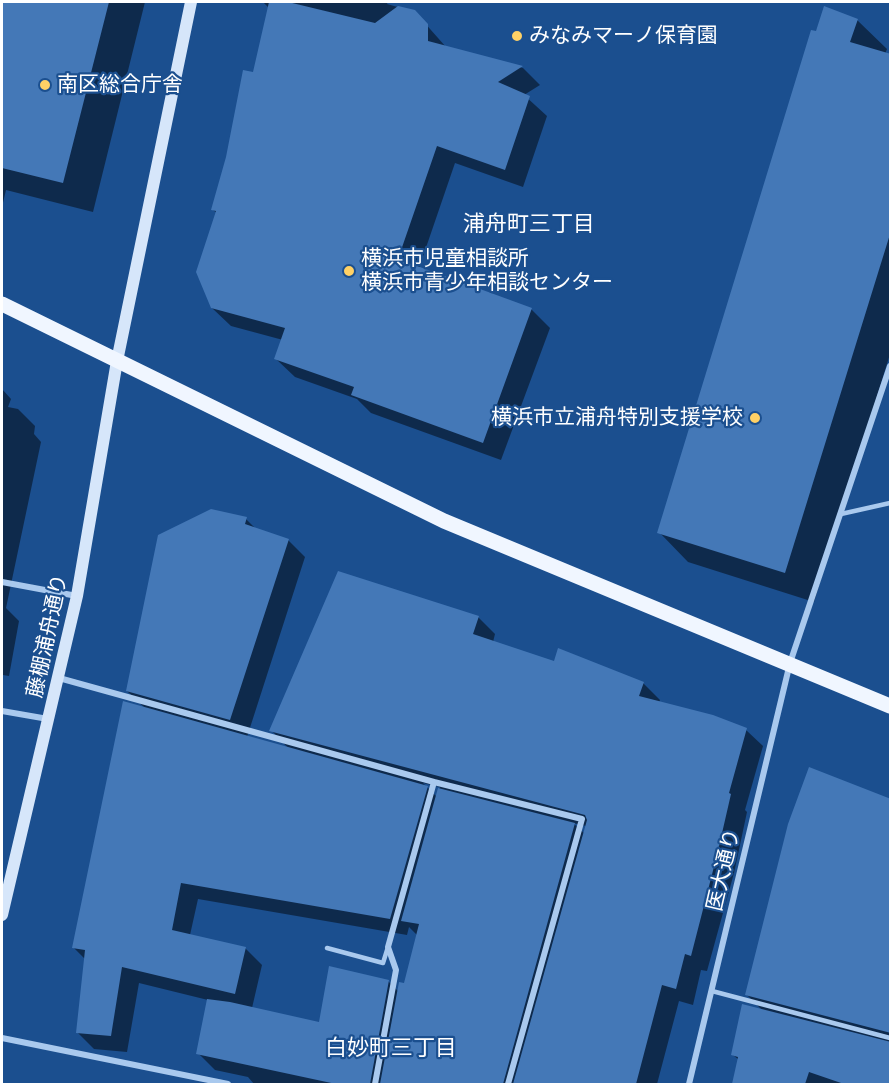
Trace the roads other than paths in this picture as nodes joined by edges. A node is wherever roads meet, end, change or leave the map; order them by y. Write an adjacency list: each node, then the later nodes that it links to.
1 (191, 2): 3 (street, 藤棚浦舟通り)
2 (2, 304): 3 (main road)
3 (117, 361): 8 (street, 藤棚浦舟通り); 9 (main road)
4 (891, 366): 6 (street, 医大通り)
5 (891, 503): 6 (lane)
6 (841, 514): 9 (street, 医大通り)
7 (2, 582): 8 (street)
8 (77, 596): 10 (street, 藤棚浦舟通り)
9 (790, 663): 11 (main road); 18 (street, 医大通り)
10 (59, 678): 13 (street, 藤棚浦舟通り); 14 (street)
11 (891, 706)
12 (2, 711): 13 (street)
13 (50, 720): 15 (street, 藤棚浦舟通り)
14 (434, 782): 16 (street); 23 (street)
15 (2, 915)
16 (388, 947): 17 (lane); 22 (street)
17 (327, 948)
18 (712, 991): 20 (lane); 24 (street, 医大通り)
19 (2, 1038): 21 (street)
20 (891, 1038)
21 (228, 1084)
22 (375, 1084)
23 (508, 1084)
24 (689, 1084)

